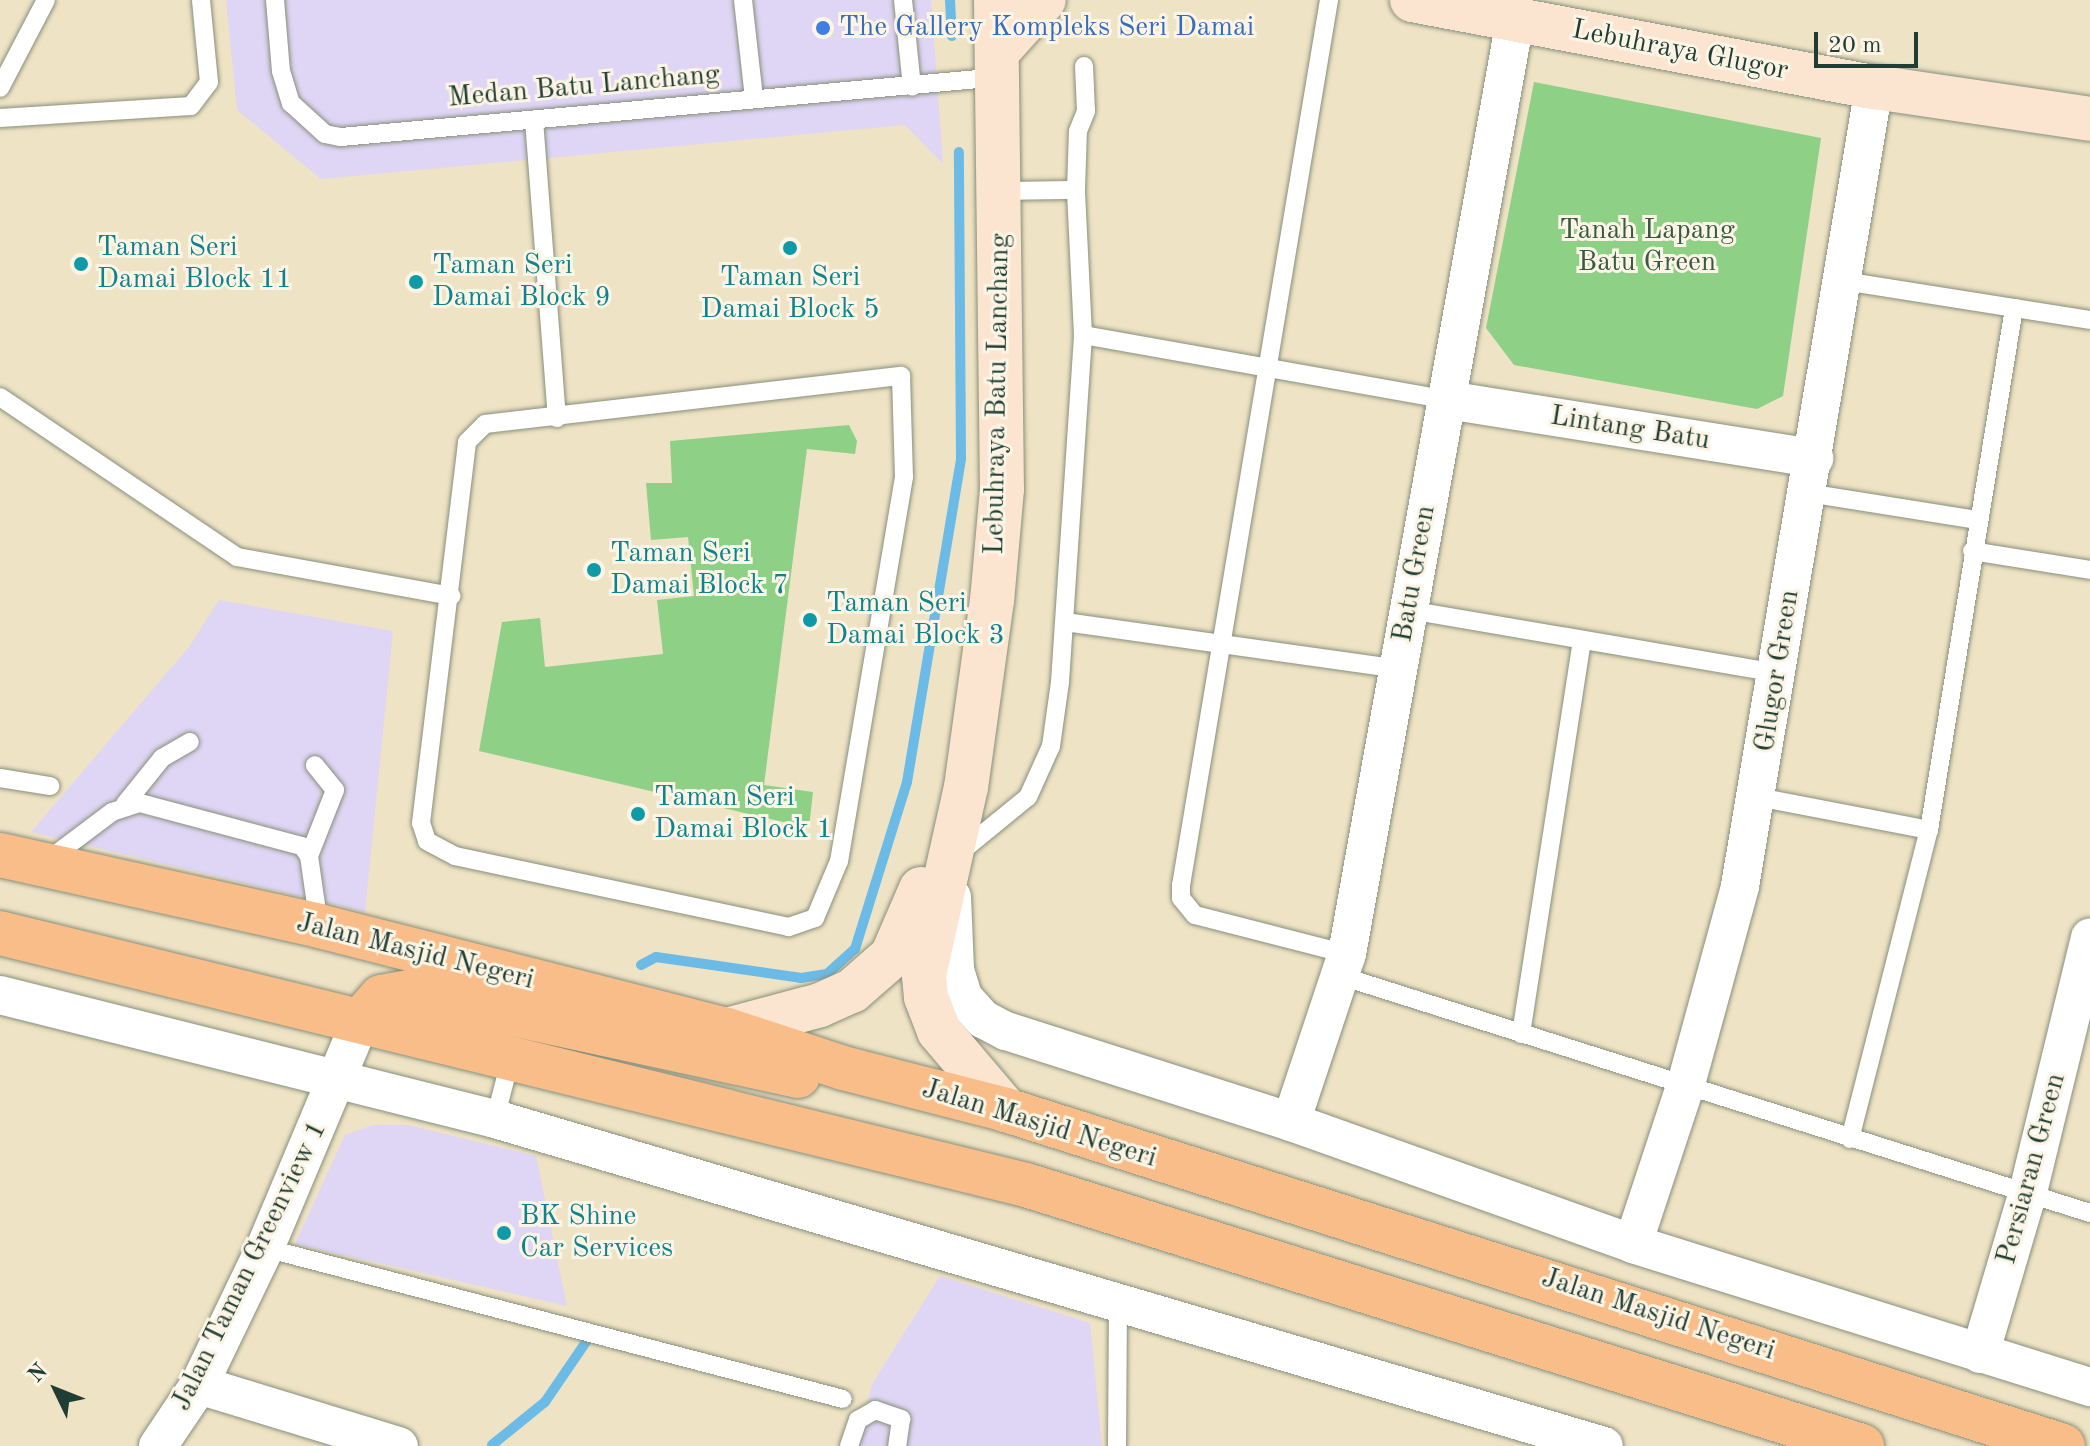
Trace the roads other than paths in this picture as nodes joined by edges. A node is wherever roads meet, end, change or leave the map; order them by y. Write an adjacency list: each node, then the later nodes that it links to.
1 (46, 0): 15 (lane)
2 (201, 0): 17 (lane)
3 (275, 0): 19 (lane, Medan Batu Lanchang)
4 (743, 0): 16 (lane)
5 (903, 0): 13 (lane)
6 (996, 0): 11 (street, Lebuhraya Batu Lanchang)
7 (1044, 0): 11 (street)
8 (1329, 0): 26 (lane)
9 (1412, 0): 10 (street, Lebuhraya Glugor)
10 (1515, 20): 14 (street, Lebuhraya Glugor); 28 (street, Batu Green)
11 (999, 64): 13 (lane, Medan Batu Lanchang); 21 (street, Lebuhraya Batu Lanchang)
12 (1084, 66): 20 (lane)
13 (912, 87): 16 (lane, Medan Batu Lanchang)
14 (1874, 87): 18 (street, Lebuhraya Glugor); 22 (street, Glugor Green)
15 (0, 88)
16 (754, 98): 19 (lane, Medan Batu Lanchang)
17 (0, 118)
18 (2090, 119)
19 (534, 120): 29 (lane)
20 (1076, 190): 21 (lane); 25 (lane)
21 (1002, 191): 45 (street, Lebuhraya Batu Lanchang)
22 (1844, 281): 23 (lane); 30 (street, Glugor Green)
23 (2014, 308): 24 (lane); 31 (lane)
24 (2090, 320)
25 (1083, 335): 26 (lane); 36 (lane)
26 (1270, 368): 28 (lane); 38 (lane)
27 (0, 397): 34 (lane)
28 (1447, 400): 30 (street, Lintang Batu); 35 (street, Batu Green)
29 (557, 418): 34 (lane); 34 (lane)
30 (1811, 476): 31 (lane); 40 (street, Glugor Green)
31 (1977, 520): 32 (lane)
32 (1972, 551): 33 (lane); 48 (lane)
33 (2090, 570)
34 (451, 596)
35 (1409, 610): 37 (lane); 39 (street, Batu Green)
36 (1065, 622): 38 (lane); 51 (lane)
37 (1582, 642): 40 (lane); 61 (lane)
38 (1223, 643): 39 (lane); 56 (lane)
39 (1398, 669): 56 (street, Batu Green)
40 (1778, 673): 46 (street, Glugor Green)
41 (190, 742): 47 (lane)
42 (315, 765): 50 (lane)
43 (0, 778): 44 (lane)
44 (50, 786)
45 (966, 787): 51 (street, Lebuhraya Batu Lanchang); 60 (street, Lebuhraya Batu Lanchang)
46 (1758, 797): 48 (lane); 65 (street, Glugor Green)
47 (125, 804): 50 (lane); 52 (lane)
48 (1929, 830): 69 (lane)
49 (0, 855): 52 (highway, Jalan Masjid Negeri)
50 (309, 856): 53 (lane)
51 (953, 858): 66 (street, Lebuhraya Batu Lanchang); 68 (street)
52 (44, 863): 53 (highway, Jalan Masjid Negeri)
53 (319, 926): 60 (highway, Jalan Masjid Negeri)
54 (0, 933): 59 (highway)
55 (2090, 937): 58 (street, Persiaran Green)
56 (1344, 965): 61 (lane); 68 (street, Batu Green)
57 (0, 995): 64 (street)
58 (2082, 1016): 70 (street, Persiaran Green)
59 (361, 1020): 62 (highway); 63 (highway); 64 (street, Jalan Taman Greenview 1)
60 (727, 1030): 63 (highway, Jalan Masjid Negeri)
61 (1521, 1034): 65 (lane)
62 (511, 1057): 67 (lane); 79 (highway)
63 (843, 1068): 66 (highway, Jalan Masjid Negeri)
64 (338, 1082): 67 (street); 73 (street, Jalan Taman Greenview 1)
65 (1686, 1084): 69 (lane); 72 (street, Glugor Green)
66 (1006, 1110): 86 (highway, Jalan Masjid Negeri)
67 (495, 1119): 74 (street)
68 (1291, 1122): 72 (street)
69 (1850, 1139): 70 (lane)
70 (2028, 1192): 71 (lane); 75 (street, Persiaran Green)
71 (2090, 1213)
72 (1633, 1244): 75 (street)
73 (265, 1248): 76 (street, Jalan Taman Greenview 1); 78 (lane)
74 (1118, 1303): 84 (lane); 85 (street)
75 (1980, 1354): 77 (street)
76 (199, 1385): 80 (street, Jalan Taman Greenview 1); 81 (street)
77 (2090, 1387)
78 (843, 1399)
79 (1835, 1442)
80 (158, 1446)
81 (399, 1446)
82 (849, 1446): 83 (lane)
83 (897, 1446)
84 (1117, 1446)
85 (1604, 1446)
86 (2063, 1446)

